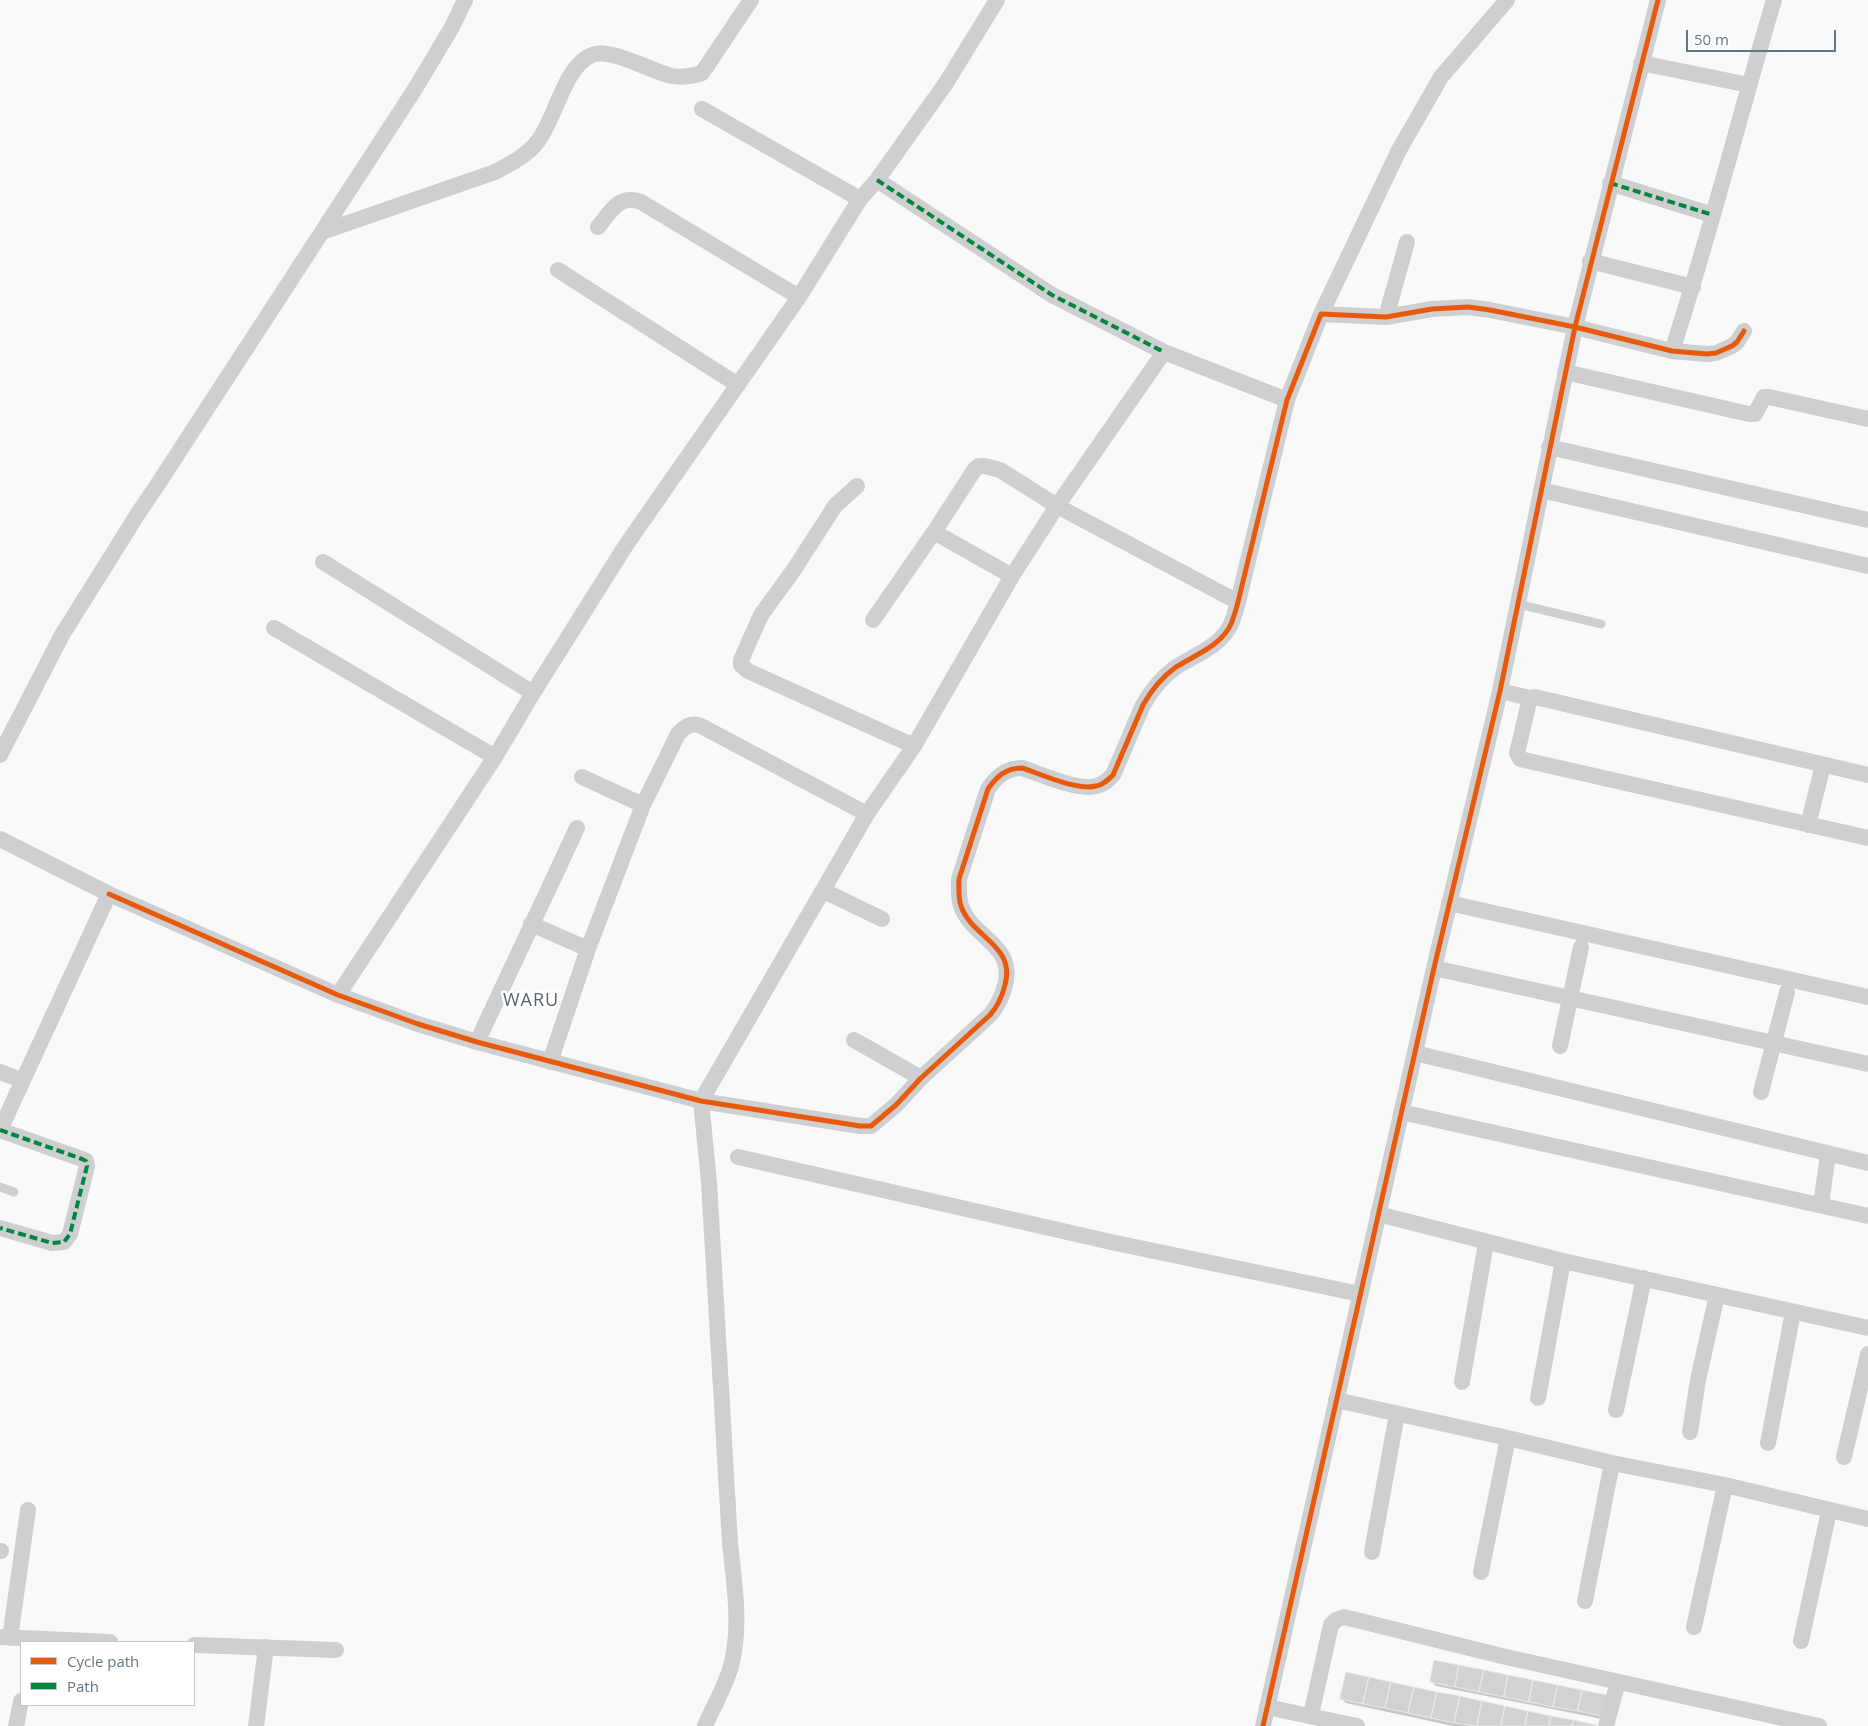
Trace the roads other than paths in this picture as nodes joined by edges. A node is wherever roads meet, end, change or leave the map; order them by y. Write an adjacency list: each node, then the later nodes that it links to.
1 (465, 0): 15 (street)
2 (751, 0): 15 (street)
3 (997, 0): 10 (street)
4 (1507, 0): 21 (street)
5 (1658, 0): 7 (street)
6 (1774, 0): 8 (street)
7 (1641, 63): 8 (street); 11 (street)
8 (1748, 85): 13 (street)
9 (702, 109): 12 (street)
10 (877, 180): 12 (street); 26 (street)
11 (1610, 183): 13 (street); 17 (street)
12 (860, 199): 20 (street)
13 (1713, 215): 19 (street)
14 (598, 228): 20 (street)
15 (322, 232): 49 (street)
16 (1407, 242): 22 (street)
17 (1590, 261): 19 (street); 23 (street)
18 (558, 270): 28 (street)
19 (1693, 287): 25 (street)
20 (799, 297): 28 (street)
21 (1321, 314): 22 (street); 29 (street)
22 (1386, 318): 23 (street)
23 (1575, 327): 25 (street); 27 (street)
24 (1744, 331): 25 (street)
25 (1672, 351)
26 (1164, 352): 29 (street); 34 (street)
27 (1565, 372): 30 (street); 31 (street)
28 (738, 384): 46 (street)
29 (1287, 400): 40 (street)
30 (1868, 419)
31 (1549, 447): 33 (street); 35 (street)
32 (857, 486): 48 (street)
33 (1541, 490): 38 (street); 41 (street)
34 (1057, 506): 36 (street); 39 (street); 40 (street)
35 (1868, 520)
36 (934, 532): 39 (street); 42 (street)
37 (323, 562): 46 (street)
38 (1868, 566)
39 (1012, 576): 48 (street)
40 (1238, 602): 80 (street)
41 (1518, 604): 43 (lane); 45 (street)
42 (873, 620)
43 (1602, 624)
44 (274, 628): 50 (street)
45 (1500, 691): 47 (street); 62 (street)
46 (532, 693): 50 (street)
47 (1530, 698): 51 (street); 56 (street)
48 (914, 746): 55 (street)
49 (0, 755)
50 (495, 757): 69 (street)
51 (1823, 765): 52 (street); 56 (street)
52 (1868, 776)
53 (582, 777): 54 (street)
54 (643, 805): 55 (street); 66 (street)
55 (867, 814): 60 (street)
56 (1808, 825): 58 (street)
57 (578, 828): 64 (street)
58 (1868, 838)
59 (0, 839): 61 (street)
60 (824, 891): 63 (street); 83 (street)
61 (108, 894): 69 (street); 81 (street)
62 (1449, 903): 67 (street); 70 (street)
63 (882, 919)
64 (531, 924): 66 (street); 73 (street)
65 (1581, 947): 71 (street)
66 (588, 949): 77 (street)
67 (1434, 968): 71 (street); 76 (street)
68 (1787, 992): 74 (street)
69 (344, 997): 73 (street)
70 (1868, 997)
71 (1570, 998): 74 (street); 75 (street)
72 (854, 1040): 80 (street)
73 (477, 1042): 77 (street)
74 (1774, 1043): 78 (street); 82 (street)
75 (1560, 1046)
76 (1415, 1053): 84 (street); 86 (street)
77 (550, 1062): 83 (street)
78 (1868, 1064)
79 (0, 1072): 81 (street)
80 (921, 1078): 83 (street)
81 (22, 1080): 85 (street)
82 (1760, 1092)
83 (701, 1101): 133 (street)
84 (1402, 1112): 91 (street); 92 (street)
85 (0, 1130): 94 (street)
86 (1828, 1154): 88 (street); 91 (street)
87 (738, 1157): 98 (street)
88 (1868, 1164)
89 (0, 1187): 90 (lane)
90 (14, 1192)
91 (1821, 1205): 93 (street)
92 (1378, 1214): 95 (street); 98 (street)
93 (1868, 1216)
94 (0, 1228)
95 (1486, 1243): 96 (street); 103 (street)
96 (1563, 1261): 97 (street); 104 (street)
97 (1644, 1278): 99 (street); 106 (street)
98 (1360, 1294): 105 (street)
99 (1717, 1295): 100 (street); 108 (street)
100 (1794, 1312): 101 (street); 110 (street)
101 (1868, 1328)
102 (1868, 1354): 111 (street)
103 (1462, 1382)
104 (1538, 1398)
105 (1336, 1400): 107 (street); 129 (street)
106 (1616, 1410)
107 (1397, 1414): 109 (street); 117 (street)
108 (1690, 1432)
109 (1508, 1438): 112 (street); 118 (street)
110 (1768, 1443)
111 (1844, 1458)
112 (1612, 1463): 113 (street); 119 (street)
113 (1725, 1485): 115 (street); 120 (street)
114 (28, 1510): 121 (street)
115 (1829, 1511): 116 (street); 123 (street)
116 (1868, 1520)
117 (1372, 1552)
118 (1481, 1572)
119 (1585, 1601)
120 (1694, 1628)
121 (5, 1638): 122 (street)
122 (34, 1641)
123 (1801, 1641)
124 (195, 1645): 125 (street)
125 (266, 1647): 126 (street); 132 (street)
126 (336, 1650)
127 (1618, 1682): 130 (street); 136 (street); 137 (street)
128 (20, 1706): 131 (street)
129 (1267, 1707): 130 (street); 134 (street)
130 (1311, 1715): 135 (street)
131 (16, 1726)
132 (256, 1726)
133 (705, 1726)
134 (1263, 1726)
135 (1357, 1726)
136 (1606, 1726)
137 (1819, 1726)

